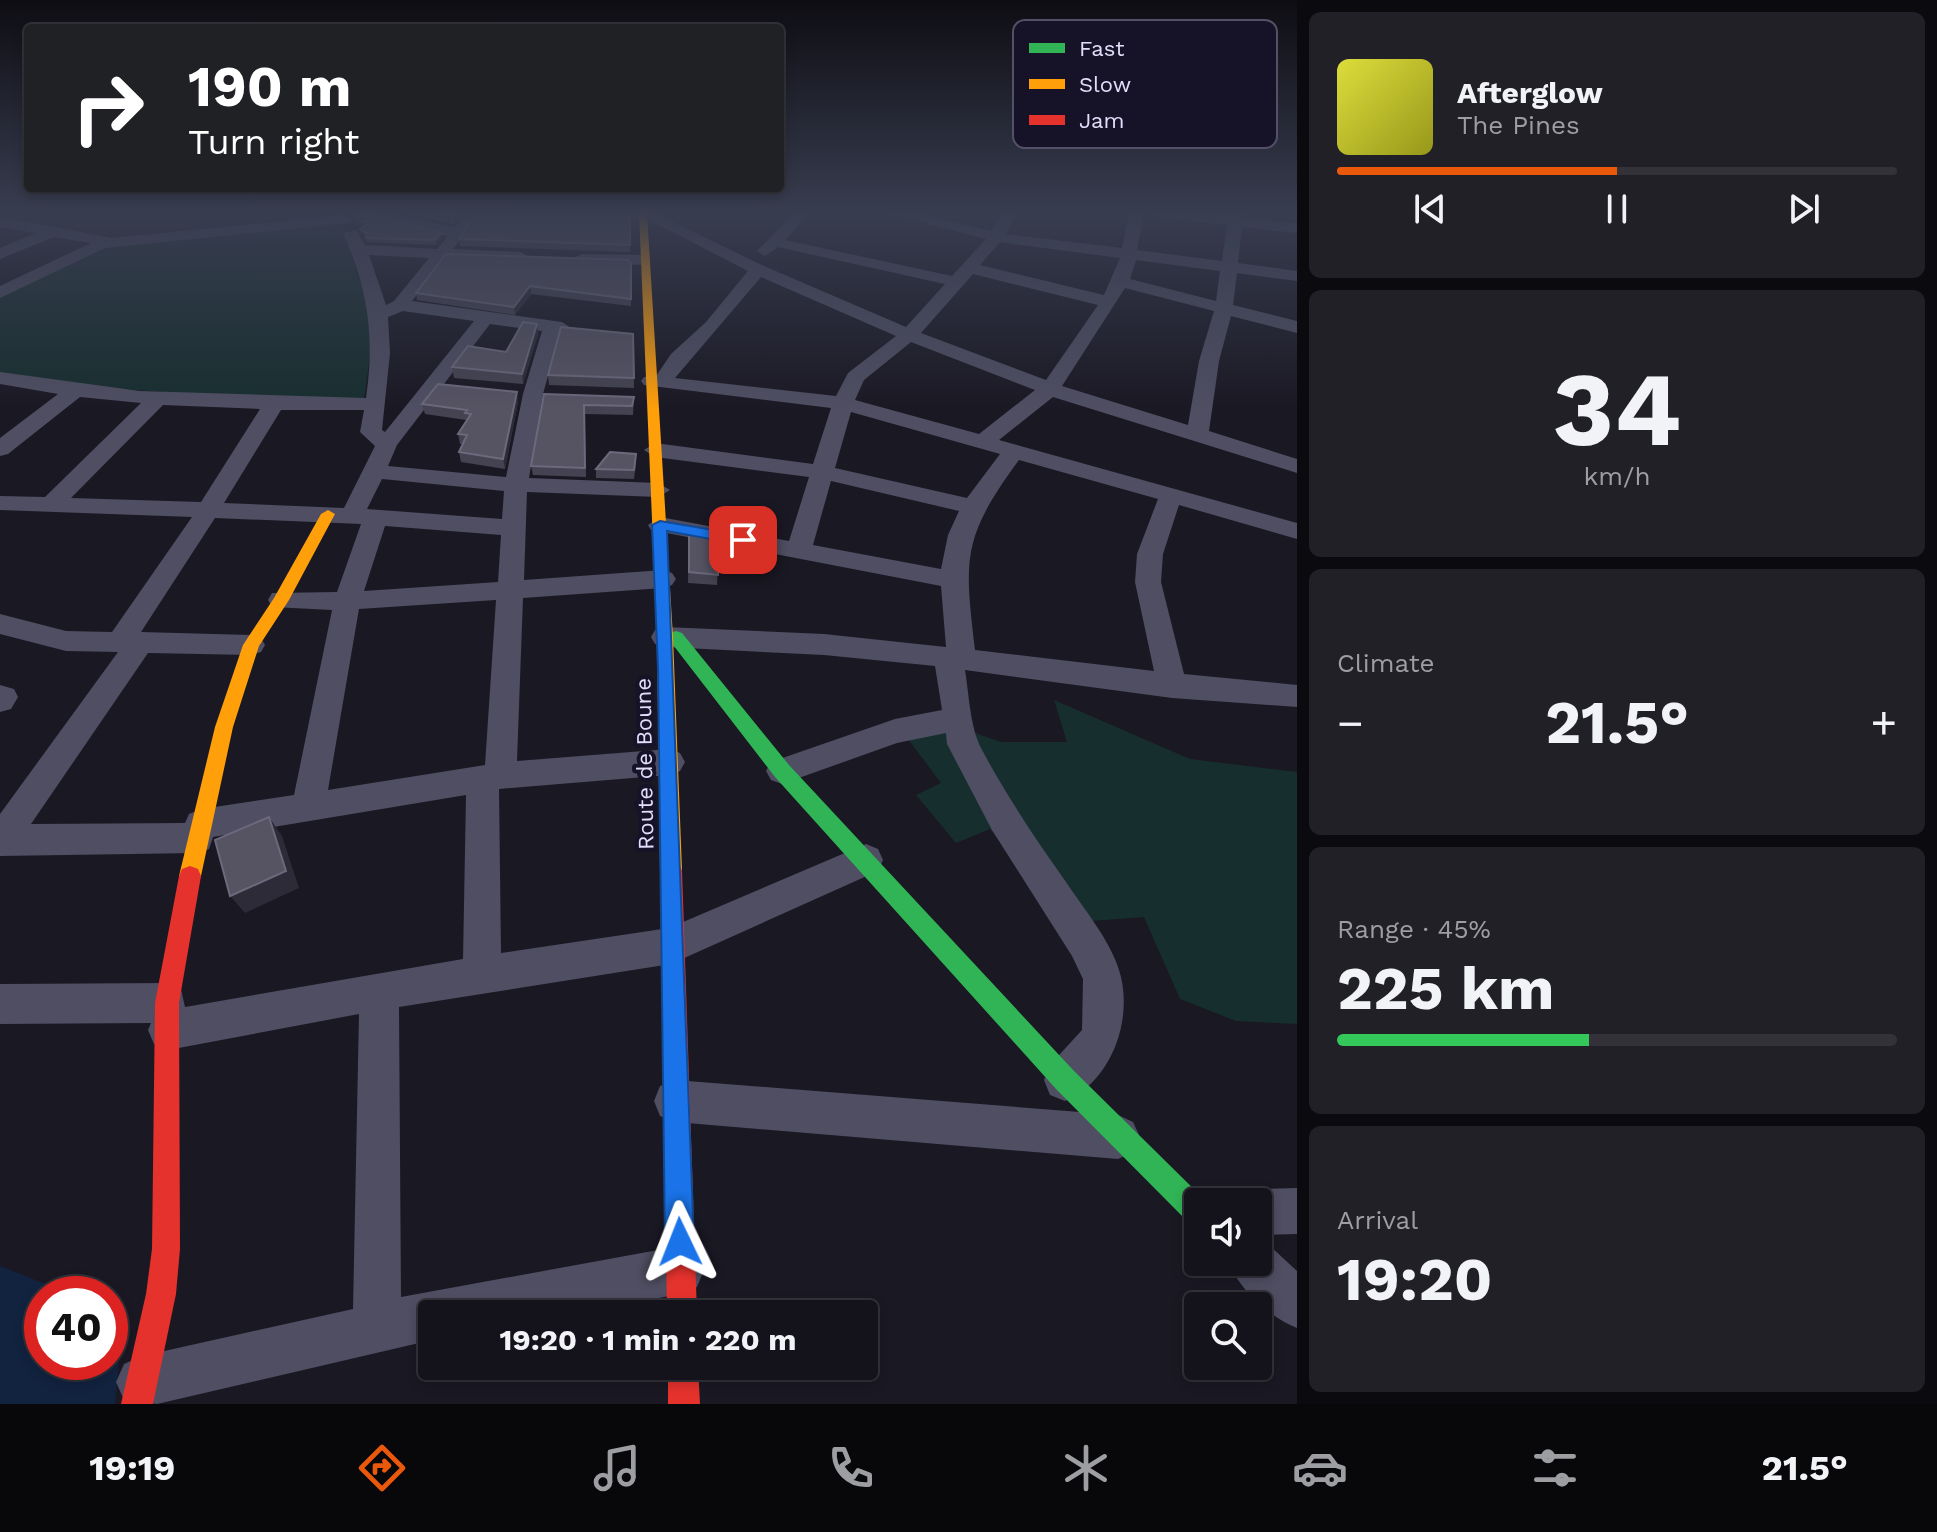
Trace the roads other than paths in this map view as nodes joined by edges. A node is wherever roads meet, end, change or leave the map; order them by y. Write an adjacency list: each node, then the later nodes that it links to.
1 (29, 279): 12 (street)
2 (369, 279): 16 (street)
3 (421, 279): 14 (street)
4 (643, 279): 26 (street, Route de Boune)
5 (746, 279): 26 (street)
6 (777, 279): 21 (street)
7 (960, 279): 21 (street)
8 (982, 279): 13 (street)
9 (1121, 279): 11 (street)
10 (1228, 279): 15 (street)
11 (1120, 282): 13 (street); 15 (street)
12 (0, 293)
13 (1109, 302): 25 (street)
14 (400, 305): 16 (street); 17 (street)
15 (1224, 308): 19 (street); 32 (street)
16 (381, 314): 31 (street)
17 (484, 320): 18 (street); 23 (street)
18 (552, 327): 20 (street); 41 (street)
19 (1297, 327)
20 (584, 331)
21 (909, 335): 25 (street); 29 (street)
22 (0, 378): 27 (street)
23 (432, 384): 24 (street); 34 (street)
24 (461, 387)
25 (1050, 389): 32 (street); 33 (street)
26 (650, 390): 29 (street); 36 (street, Route de Boune)
27 (73, 392): 28 (street); 35 (street)
28 (159, 397): 30 (street); 45 (street)
29 (843, 403): 33 (street); 40 (street)
30 (274, 404): 31 (street); 47 (street)
31 (375, 404): 34 (street)
32 (1197, 436): 38 (street)
33 (983, 442): 37 (street)
34 (387, 444): 39 (street)
35 (0, 449)
36 (655, 450): 40 (street); 42 (street, Route de Boune)
37 (1014, 451): 43 (street); 46 (street)
38 (1297, 466)
39 (373, 471): 41 (street); 48 (street)
40 (822, 472): 46 (street); 52 (street)
41 (516, 485): 42 (street); 50 (street)
42 (658, 490): 49 (street, Route de Boune)
43 (1171, 495): 51 (street); 63 (street)
44 (0, 503): 45 (street)
45 (51, 505): 47 (street)
46 (974, 507): 54 (street)
47 (207, 512): 48 (street); 60 (street)
48 (352, 516): 50 (street); 56 (street); 57 (street)
49 (660, 525): 52 (street); 53 (street, Route de Boune)
50 (513, 528): 55 (street)
51 (1297, 531)
52 (799, 550): 54 (street)
53 (663, 579): 55 (street); 59 (street, Route de Boune)
54 (955, 580): 62 (street)
55 (513, 588): 57 (street); 68 (street)
56 (281, 600): 57 (street); 61 (street)
57 (347, 601): 69 (street)
58 (0, 624): 60 (street)
59 (671, 637): 62 (street); 66 (street, Route de Boune); 67 (street)
60 (130, 642): 61 (street); 71 (street)
61 (251, 645): 70 (street)
62 (955, 659): 63 (street); 65 (street)
63 (1172, 687): 64 (street)
64 (1297, 696)
65 (957, 719): 67 (street); 78 (street)
66 (669, 762): 68 (street); 73 (street, Route de Boune)
67 (782, 771): 72 (street)
68 (491, 777): 69 (street); 74 (street)
69 (308, 808): 70 (street)
70 (199, 831): 71 (street); 77 (street)
71 (0, 840)
72 (866, 860): 73 (street); 78 (street)
73 (671, 946): 74 (street); 79 (street, Route de Boune)
74 (482, 976): 75 (street)
75 (379, 991): 77 (street); 89 (street)
76 (0, 1004): 77 (street)
77 (168, 1016): 91 (street)
78 (1065, 1080): 80 (street)
79 (675, 1101): 80 (street); 85 (street, Route de Boune)
80 (1124, 1138): 81 (street)
81 (1184, 1198)
82 (1297, 1211): 83 (street)
83 (1272, 1212)
84 (1267, 1276): 87 (street)
85 (681, 1292): 86 (street)
86 (593, 1300)
87 (1297, 1304)
88 (418, 1318): 89 (street)
89 (377, 1326): 91 (street)
90 (683, 1380): 92 (street)
91 (139, 1393)
92 (684, 1404)

